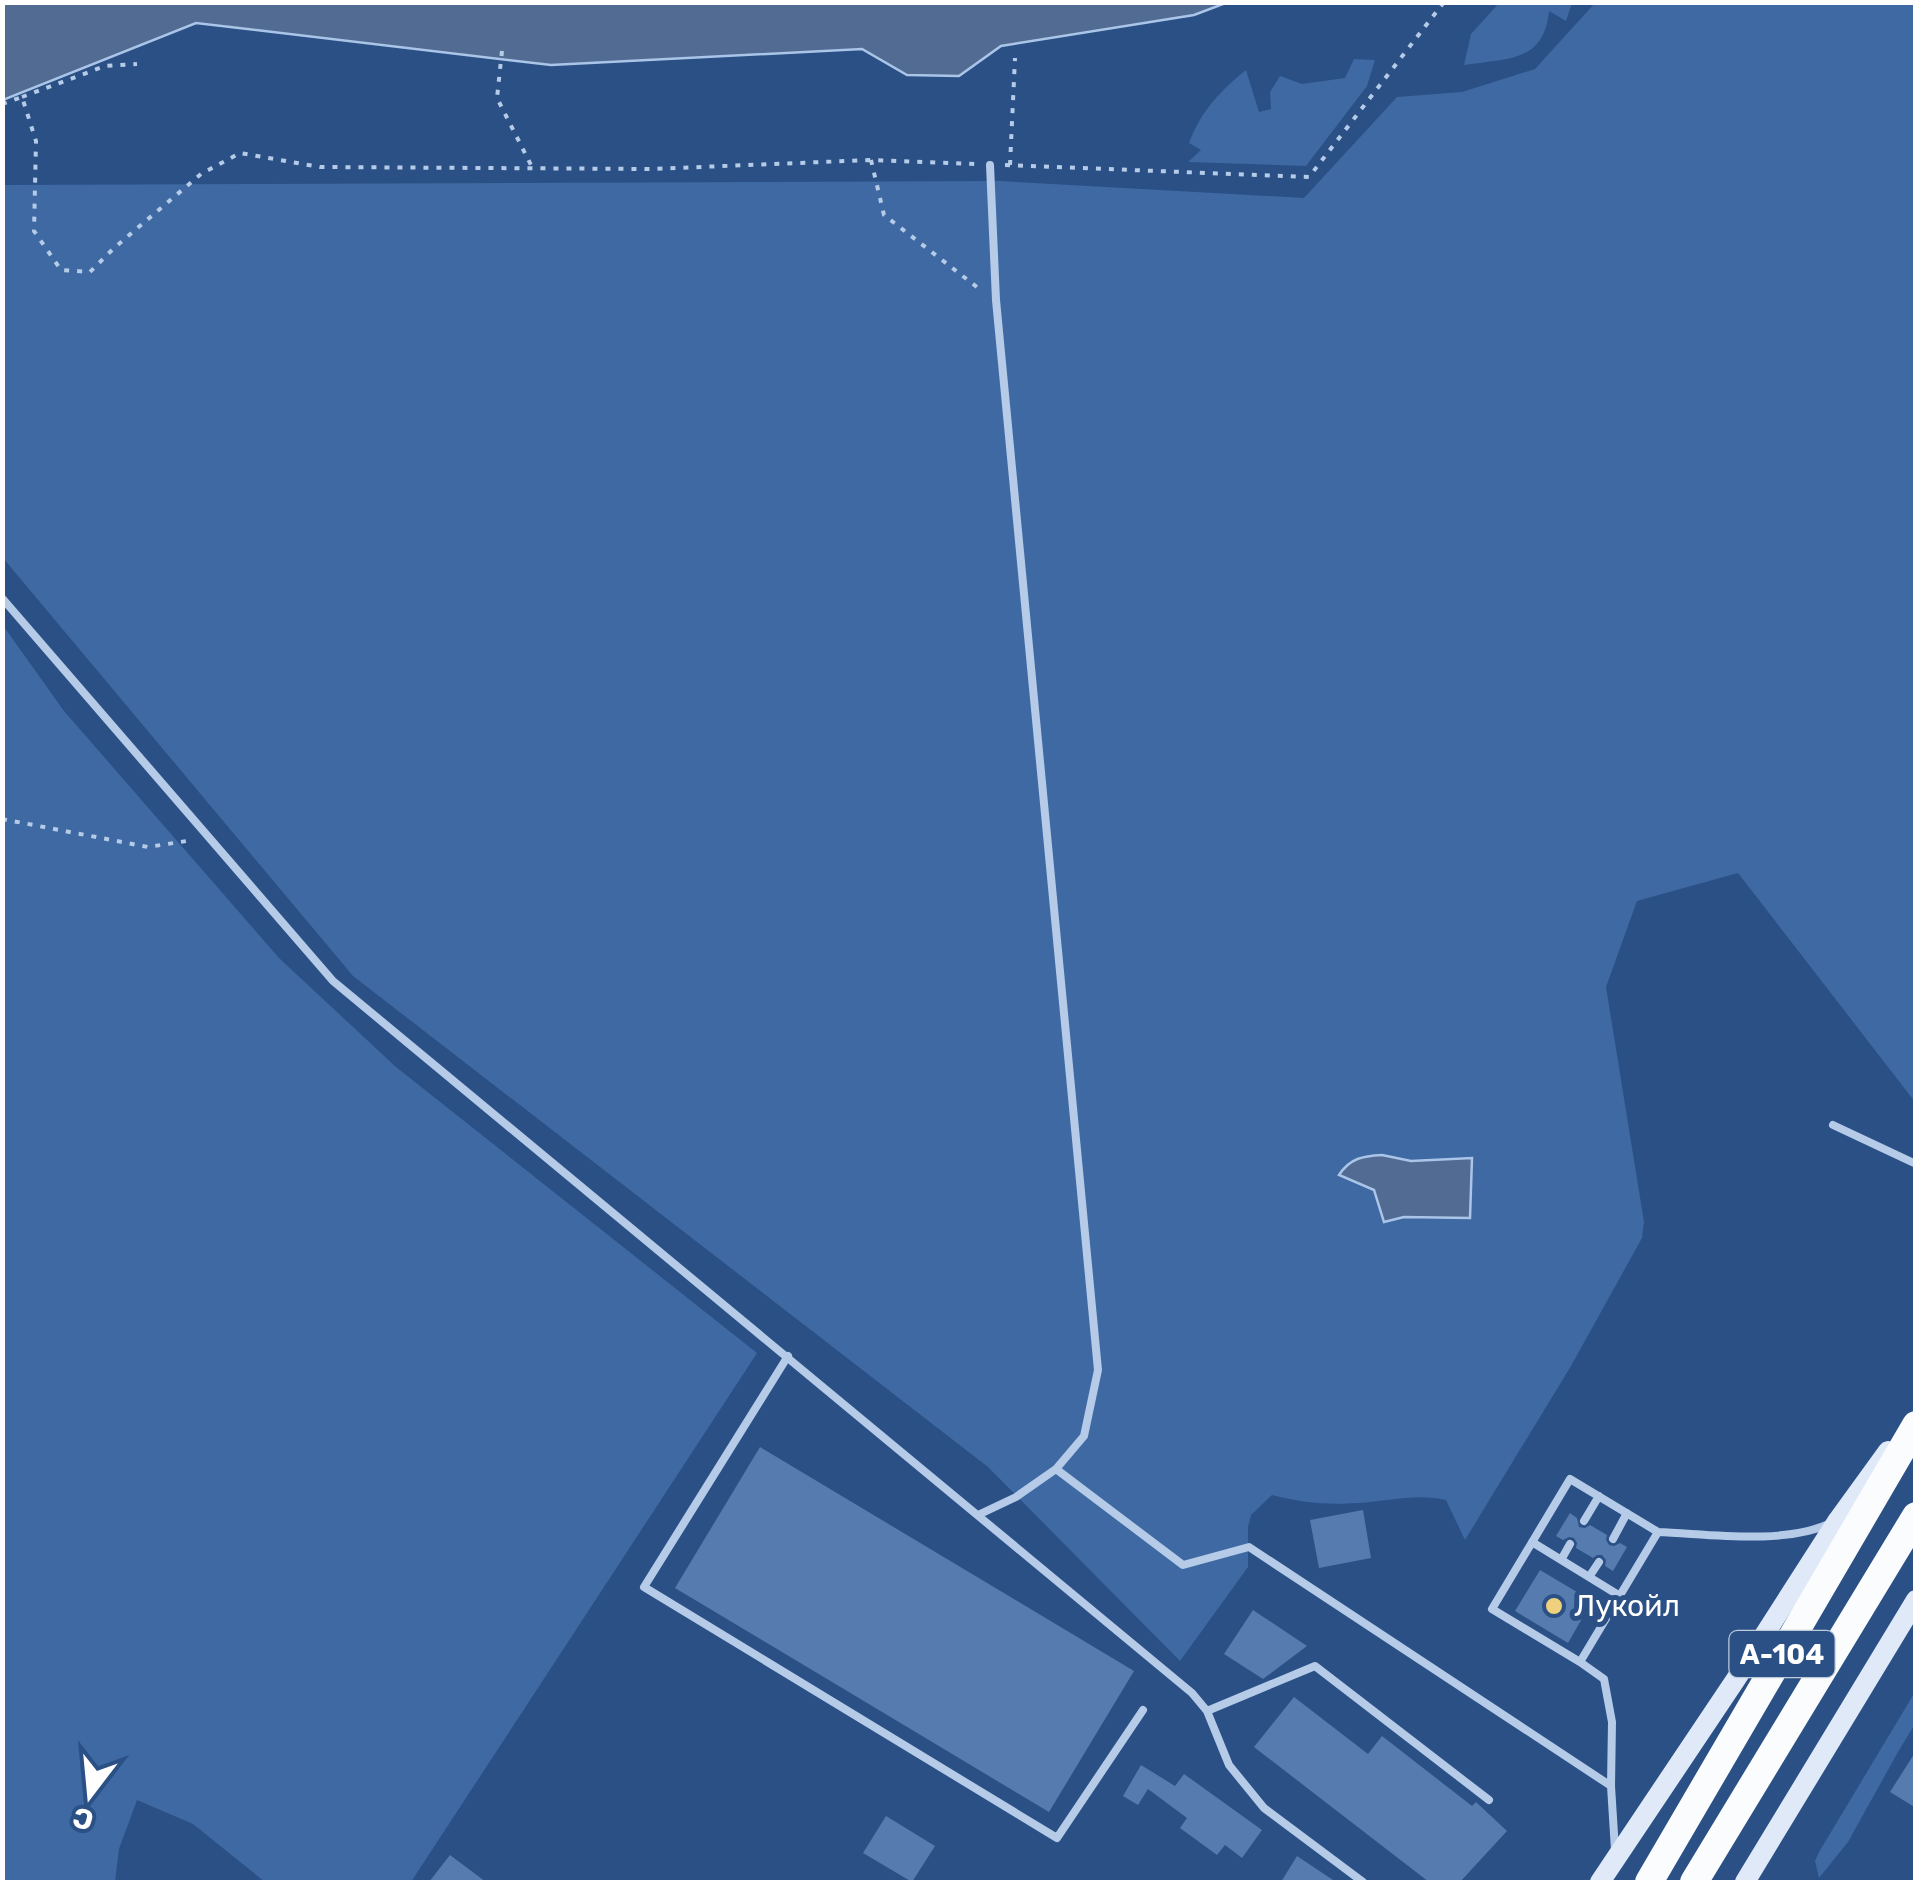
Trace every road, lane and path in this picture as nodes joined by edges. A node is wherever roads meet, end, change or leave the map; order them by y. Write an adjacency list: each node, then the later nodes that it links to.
1 (1444, 2): 9 (path)
2 (502, 50): 10 (path)
3 (1016, 58): 9 (path)
4 (138, 64): 5 (path)
5 (22, 97): 6 (path); 10 (path)
6 (2, 104)
7 (871, 160): 8 (path); 10 (path); 11 (path)
8 (990, 164): 9 (path); 11 (lane)
9 (1010, 165)
10 (533, 169)
11 (996, 300): 20 (lane)
12 (2, 598): 14 (lane)
13 (2, 819): 14 (path)
14 (207, 838): 17 (lane)
15 (1833, 1126): 16 (lane)
16 (1916, 1164)
17 (788, 1356): 23 (lane); 37 (lane)
18 (1916, 1413): 25 (main road)
19 (1916, 1426): 44 (highway, А-104)
20 (1056, 1468): 23 (lane); 39 (lane)
21 (1599, 1496): 22 (lane); 26 (lane); 29 (lane)
22 (1628, 1514): 27 (lane); 28 (lane)
23 (978, 1515): 38 (lane)
24 (1916, 1516): 45 (highway, А-104)
25 (1838, 1520): 27 (lane); 41 (main road)
26 (1584, 1522)
27 (1658, 1532): 34 (lane)
28 (1612, 1538)
29 (1532, 1542): 31 (lane); 36 (lane)
30 (1570, 1544): 31 (lane)
31 (1561, 1560): 33 (lane)
32 (1598, 1562): 33 (lane)
33 (1589, 1577): 34 (lane)
34 (1620, 1596): 36 (lane)
35 (1916, 1600): 46 (main road)
36 (1580, 1662): 39 (lane)
37 (1143, 1710)
38 (1206, 1712): 40 (lane); 42 (lane)
39 (1611, 1786): 41 (lane)
40 (1489, 1800)
41 (1616, 1857): 43 (main road)
42 (1363, 1882)
43 (1600, 1882)
44 (1648, 1882)
45 (1694, 1882)
46 (1745, 1882)

